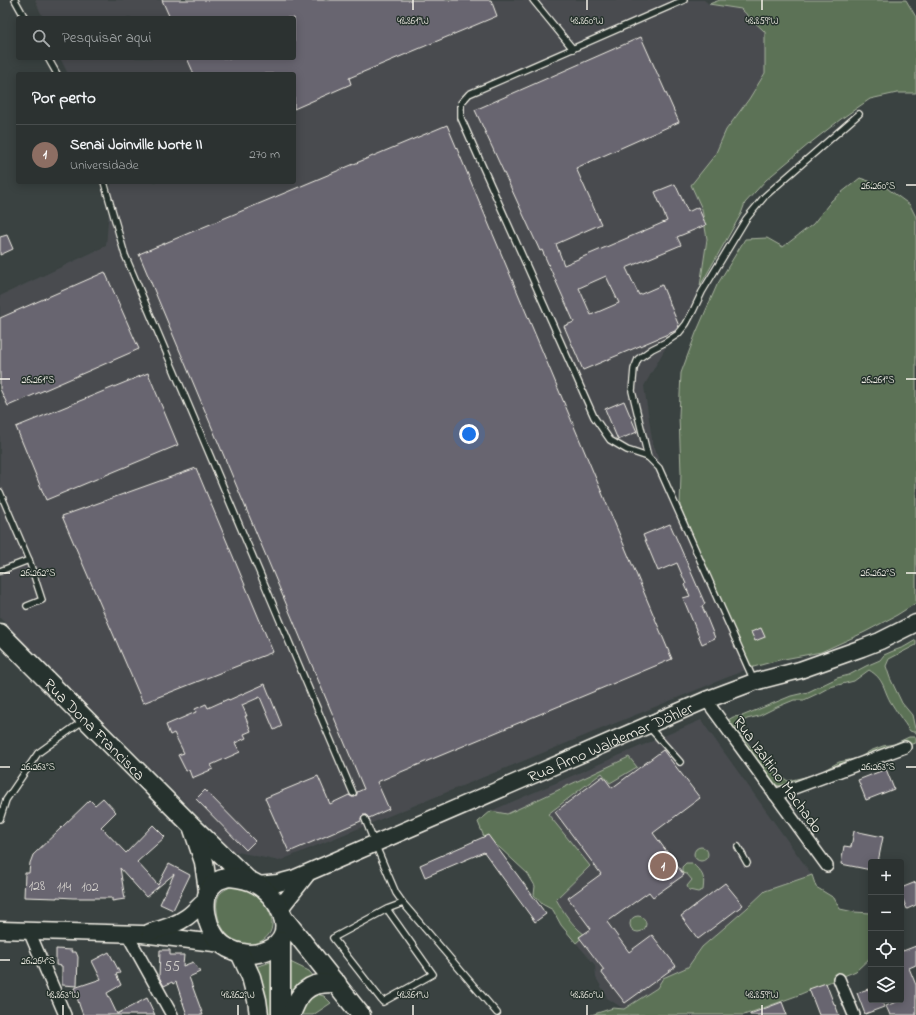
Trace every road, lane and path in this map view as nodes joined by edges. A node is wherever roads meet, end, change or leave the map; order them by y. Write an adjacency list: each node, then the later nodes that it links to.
1 (15, 0): 4 (lane)
2 (533, 0): 5 (lane)
3 (684, 0): 5 (lane)
4 (24, 16)
5 (573, 49): 10 (lane)
6 (49, 60): 7 (lane)
7 (56, 72)
8 (859, 114): 10 (lane)
9 (105, 184): 23 (lane)
10 (648, 457): 17 (lane)
11 (0, 492): 12 (lane)
12 (29, 560): 13 (lane); 14 (lane)
13 (0, 571)
14 (27, 606)
15 (916, 623): 17 (main road, Rua Arno Waldemar Döhler)
16 (0, 633): 19 (main road, Rua Dona Francisca)
17 (754, 682): 18 (main road, Rua Arno Waldemar Döhler)
18 (706, 700): 20 (main road, Rua Arno Waldemar Döhler); 24 (street, Rua Izaltino Machado)
19 (86, 719): 25 (lane); 27 (main road, Rua Dona Francisca)
20 (648, 725): 22 (lane); 28 (main road, Rua Arno Waldemar Döhler)
21 (905, 747): 24 (street)
22 (680, 762)
23 (353, 793)
24 (775, 795): 31 (street, Rua Izaltino Machado)
25 (0, 819)
26 (365, 819): 28 (lane)
27 (191, 825): 33 (main road, Rua Dona Francisca); 34 (main road, Rua Dona Francisca)
28 (375, 844): 32 (main road, Rua Arno Waldemar Döhler); 35 (lane)
29 (738, 847): 30 (lane)
30 (747, 863)
31 (827, 866)
32 (308, 873): 33 (main road, Rua Arno Waldemar Döhler); 37 (main road, Rua Arno Waldemar Döhler)
33 (253, 882): 34 (main road); 37 (main road)
34 (207, 895): 40 (main road); 42 (main road)
35 (403, 903): 36 (lane); 47 (lane)
36 (387, 909): 36 (lane)
37 (282, 912): 41 (main road); 44 (main road)
38 (0, 930): 39 (main road)
39 (29, 931): 40 (main road); 48 (street)
40 (134, 934): 42 (main road); 49 (street)
41 (281, 940): 43 (main road); 44 (main road); 51 (main road)
42 (222, 944): 43 (main road)
43 (240, 953): 50 (main road)
44 (323, 966): 46 (main road)
45 (839, 979): 54 (street)
46 (337, 983): 52 (main road); 53 (main road)
47 (497, 1013)
48 (65, 1015)
49 (172, 1015)
50 (260, 1015)
51 (281, 1015)
52 (291, 1015)
53 (362, 1015)
54 (854, 1015)

